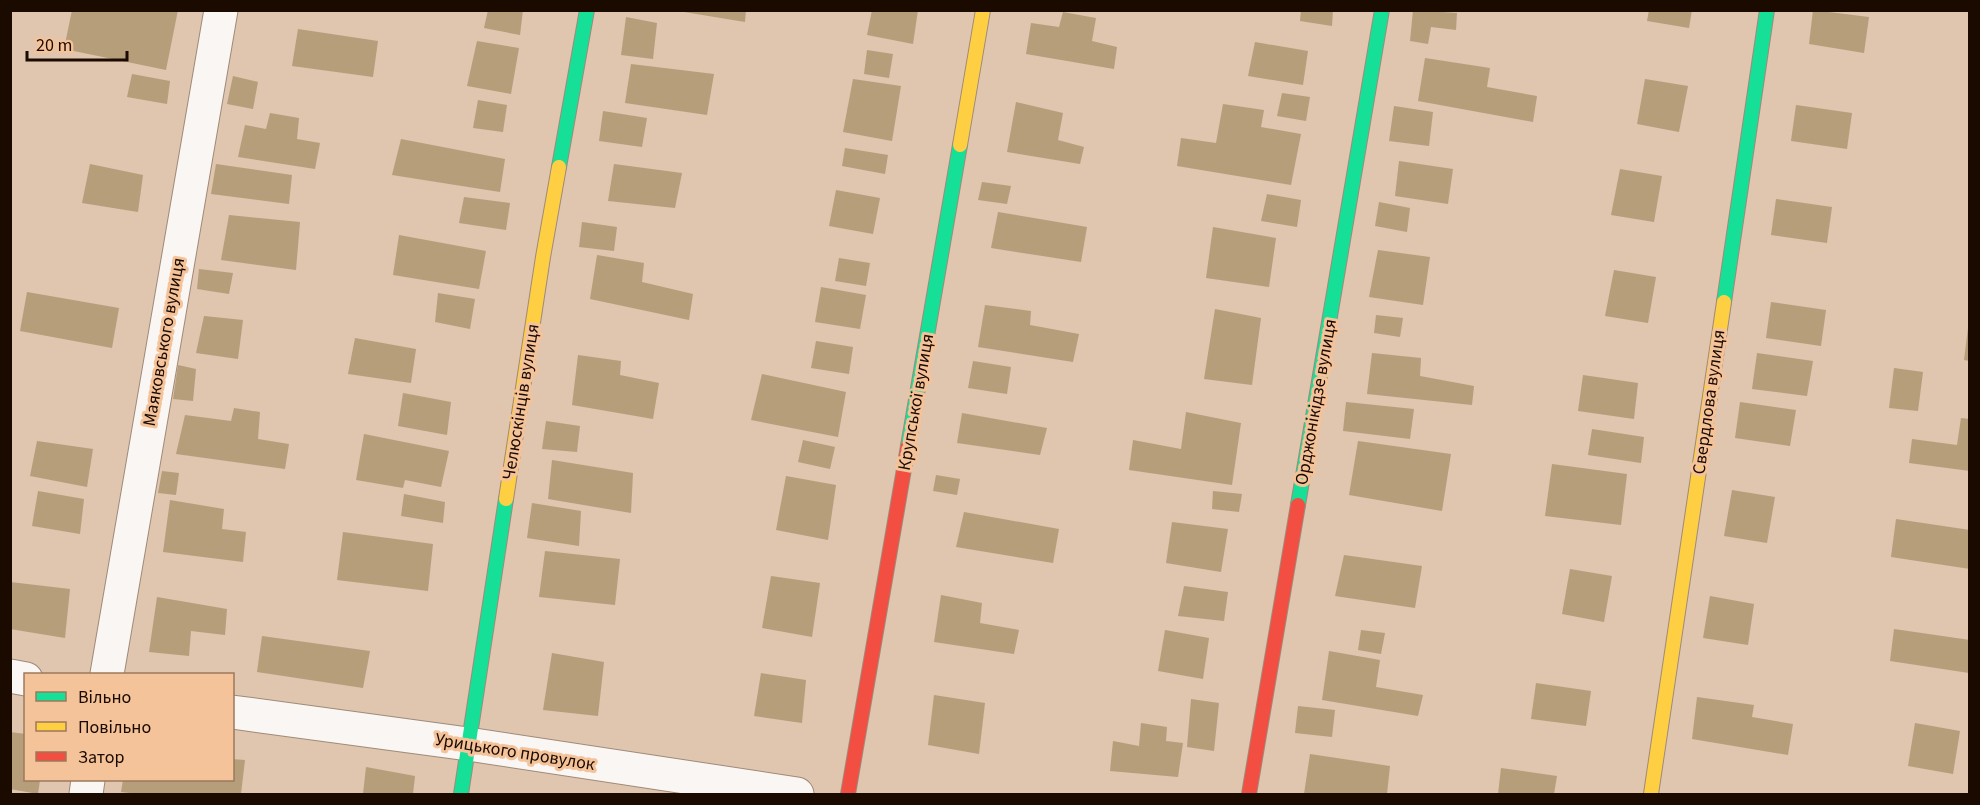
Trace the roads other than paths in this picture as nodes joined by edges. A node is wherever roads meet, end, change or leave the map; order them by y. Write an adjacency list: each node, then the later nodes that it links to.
1 (221, 10): 6 (street, Маяковського вулиця)
2 (587, 10): 8 (street, Челюскінців вулиця)
3 (983, 10): 11 (street, Крупської вулиця)
4 (1382, 10): 12 (street, Орджонікідзе вулиця)
5 (1767, 10): 13 (street, Свердлова вулиця)
6 (107, 673)
7 (234, 712): 8 (street, Урицького провулок)
8 (468, 744): 9 (street, Челюскінців вулиця); 10 (street, Урицького провулок)
9 (461, 795)
10 (797, 795)
11 (848, 795)
12 (1249, 795)
13 (1651, 795)

